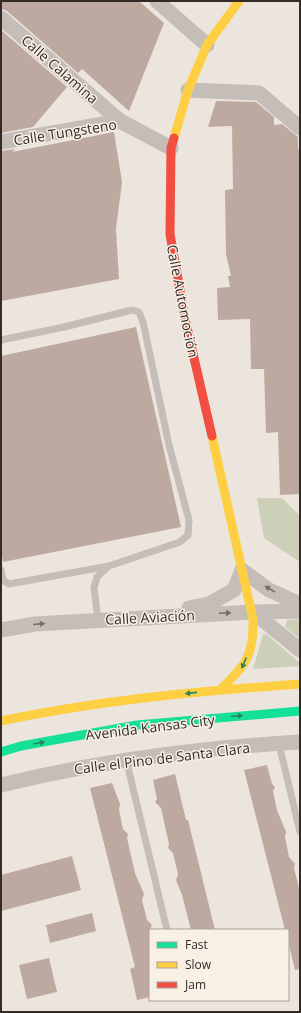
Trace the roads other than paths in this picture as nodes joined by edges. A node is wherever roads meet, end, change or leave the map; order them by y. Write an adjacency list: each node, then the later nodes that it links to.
1 (157, 1): 4 (street)
2 (239, 1): 4 (street, Calle Automoción)
3 (1, 18): 6 (street, Calle Calamina)
4 (207, 45): 5 (street, Calle Automoción)
5 (188, 90): 7 (street); 9 (street, Calle Automoción)
6 (120, 121): 8 (street, Calle Tungsteno); 9 (street, Calle Tungsteno)
7 (300, 128)
8 (1, 142)
9 (171, 148): 13 (street, Calle Automoción)
10 (1, 340): 11 (lane)
11 (109, 566): 12 (lane); 18 (lane)
12 (1, 570)
13 (242, 570): 14 (street, one-way to 13); 16 (street, Calle Automoción); 17 (street)
14 (300, 604)
15 (300, 611): 16 (street, Calle Aviación)
16 (253, 612): 17 (street, Calle Aviación, one-way to 16); 20 (street); 22 (street, Calle Automoción, one-way to 22)
17 (145, 617): 18 (street, Calle Aviación)
18 (98, 620): 19 (street, Calle Aviación, one-way to 18)
19 (1, 630)
20 (300, 650)
21 (300, 684): 22 (street, Avenida Kansas City)
22 (221, 689): 24 (street, Avenida Kansas City, one-way to 24)
23 (300, 711): 27 (street, Avenida Kansas City, one-way to 23)
24 (1, 720)
25 (300, 742): 26 (street, Calle el Pino de Santa Clara)
26 (279, 744): 28 (street, Calle el Pino de Santa Clara); 30 (lane)
27 (1, 752)
28 (126, 759): 29 (street, Calle el Pino de Santa Clara); 31 (lane)
29 (1, 785)
30 (300, 832)
31 (167, 929)

